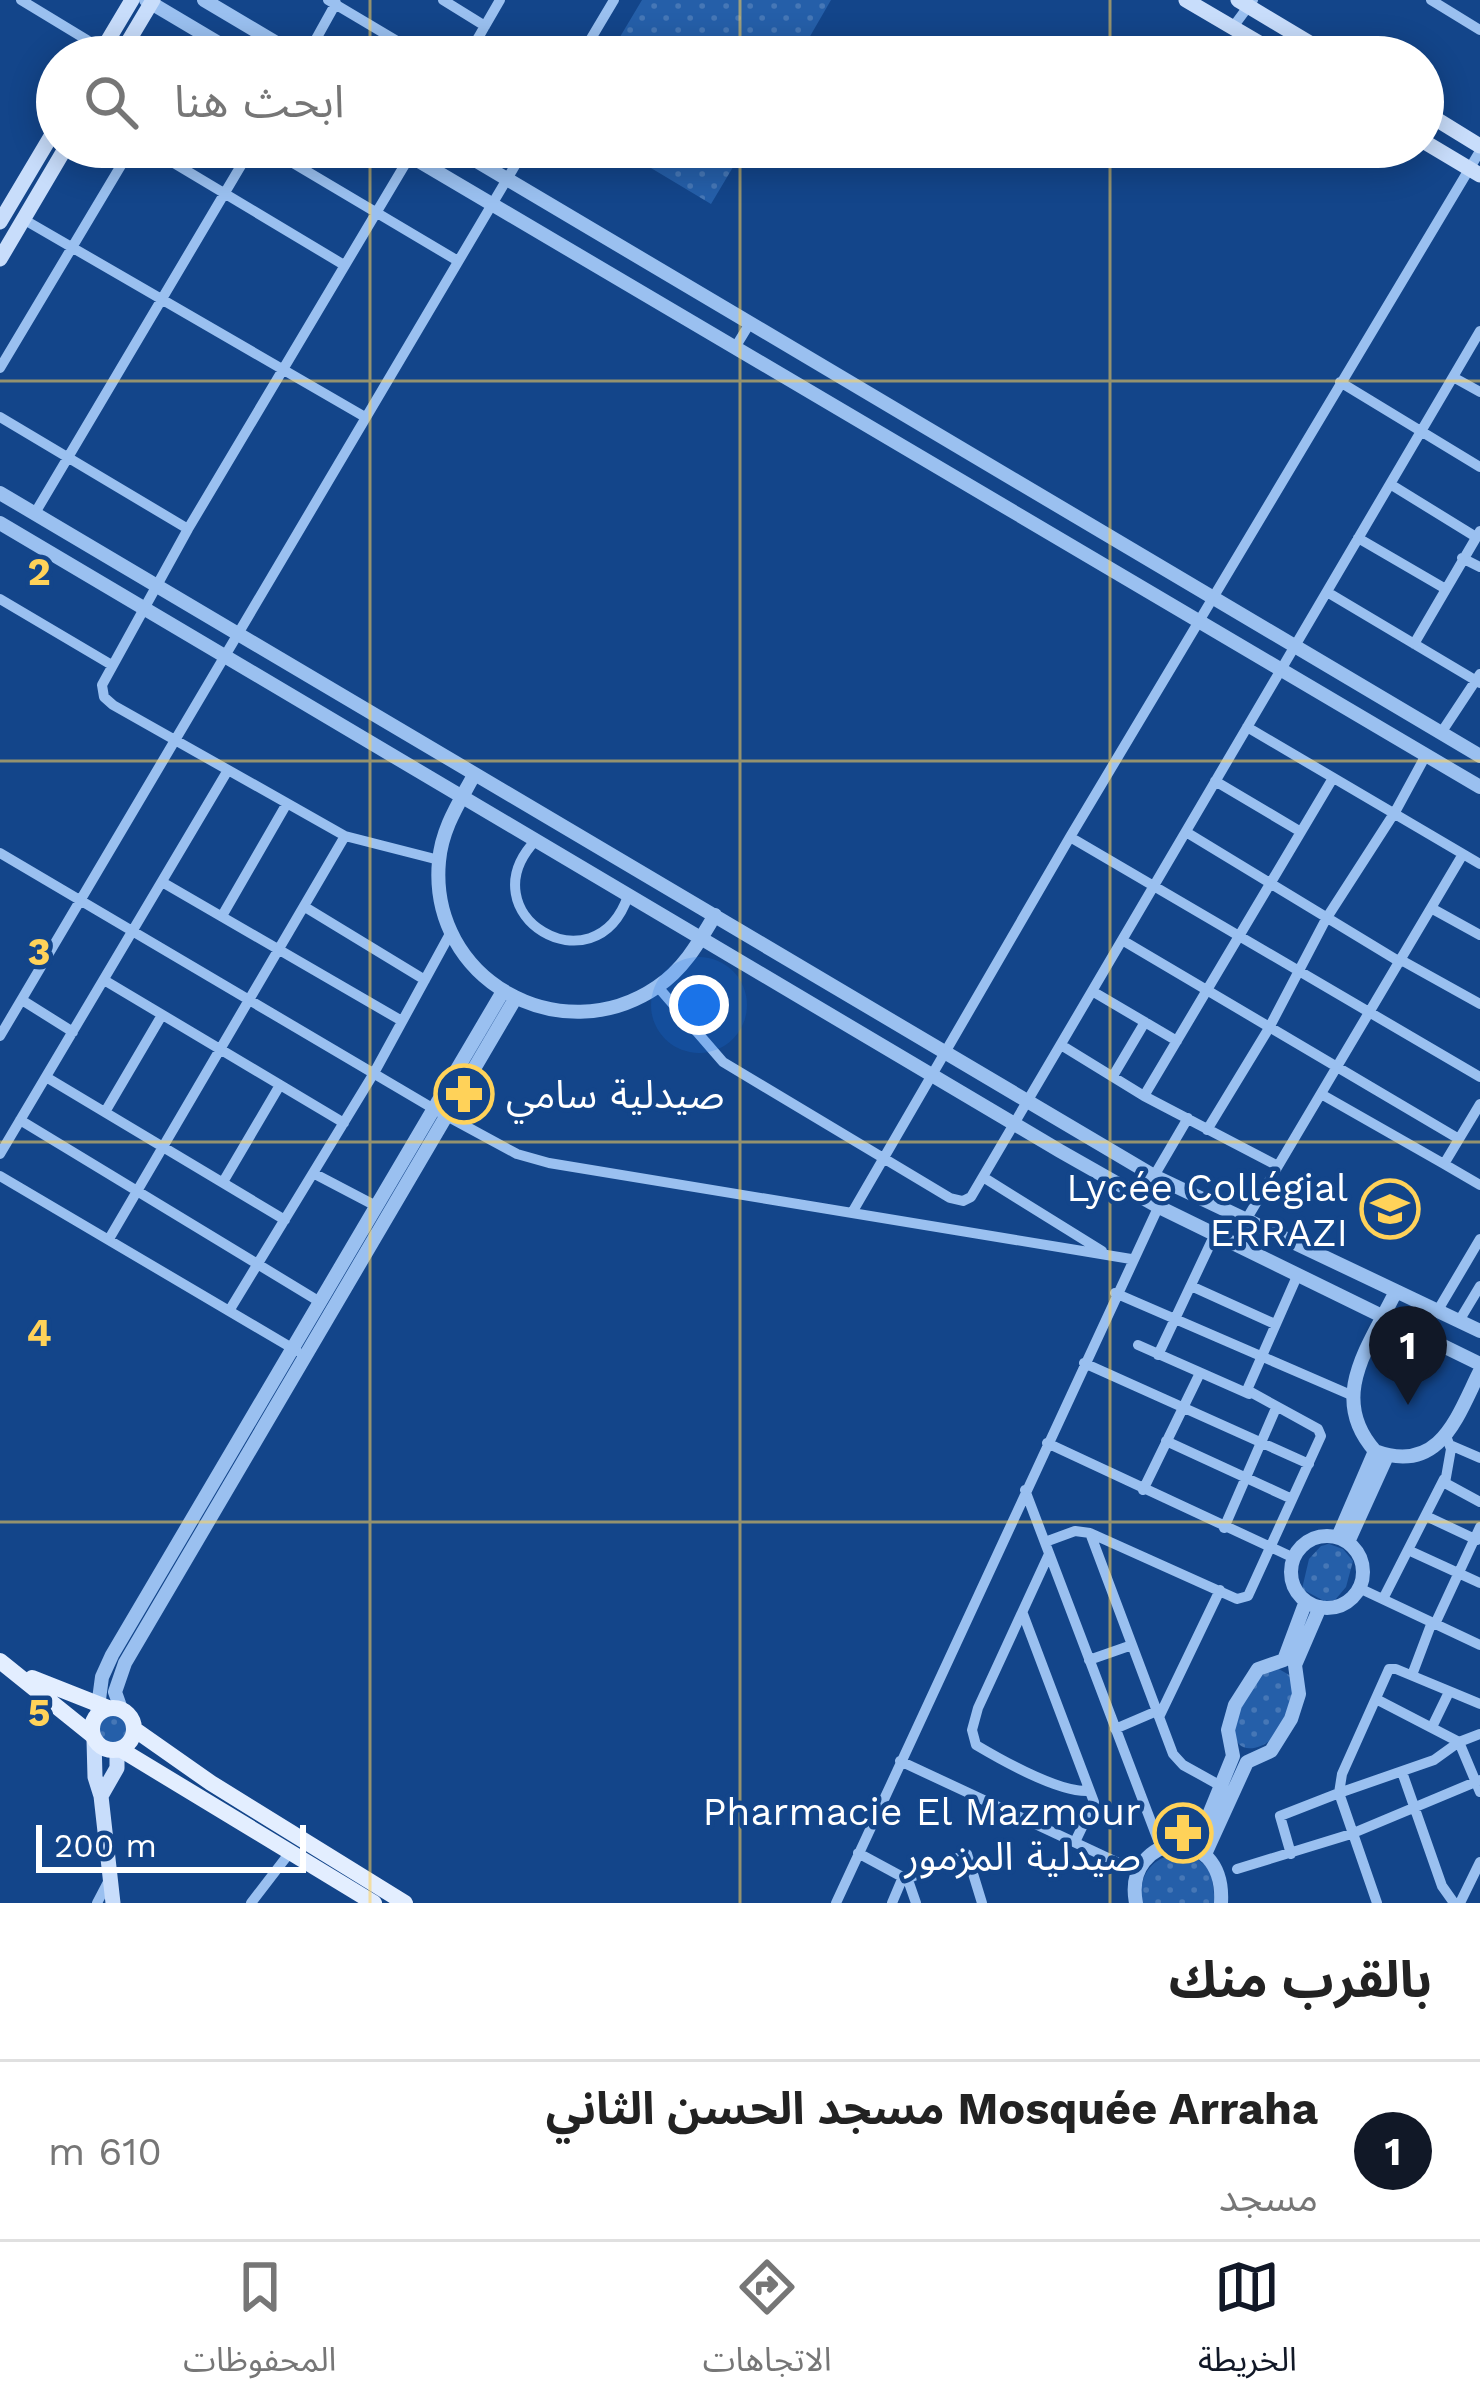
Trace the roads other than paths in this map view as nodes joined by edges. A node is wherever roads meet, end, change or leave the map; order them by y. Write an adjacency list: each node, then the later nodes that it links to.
1 (21, 0): 15 (street)
2 (132, 0): 16 (main road)
3 (204, 0): 19 (street)
4 (442, 0): 12 (street)
5 (500, 0): 12 (street)
6 (614, 0): 23 (street)
7 (1186, 0): 13 (main road)
8 (1431, 0): 14 (street)
9 (150, 1): 17 (main road); 18 (street)
10 (334, 2): 20 (street); 21 (street)
11 (1247, 2): 13 (street); 25 (main road)
12 (485, 26): 22 (street)
13 (1233, 27): 24 (main road)
14 (1480, 31)
15 (79, 36)
16 (117, 36)
17 (123, 36)
18 (208, 36)
19 (267, 36)
20 (315, 36)
21 (390, 36)
22 (479, 36)
23 (593, 36)
24 (1248, 36)
25 (1300, 36)
26 (1444, 125): 27 (main road)
27 (1480, 149): 39 (street)
28 (1444, 154): 39 (main road)
29 (36, 159): 44 (main road)
30 (53, 168): 45 (main road)
31 (119, 168): 46 (street)
32 (181, 168): 41 (street)
33 (239, 168): 41 (street)
34 (302, 168): 43 (street)
35 (403, 168): 43 (street)
36 (431, 168): 42 (street)
37 (490, 168): 40 (street)
38 (514, 168): 40 (street)
39 (1474, 172): 57 (street)
40 (508, 178): 42 (street); 51 (street)
41 (224, 194): 49 (street); 50 (street)
42 (493, 203): 48 (street); 53 (street)
43 (377, 211): 48 (street); 49 (street)
44 (2, 212)
45 (23, 219): 46 (street); 47 (main road)
46 (72, 247): 50 (street); 54 (street)
47 (0, 259)
48 (458, 261): 60 (street)
49 (344, 265): 55 (street)
50 (160, 300): 55 (street); 62 (street)
51 (750, 323): 53 (street); 63 (street)
52 (1480, 331): 56 (street)
53 (736, 346): 65 (street)
54 (0, 368)
55 (284, 369): 60 (street); 70 (street)
56 (1453, 377): 58 (street); 61 (street)
57 (1340, 382): 61 (street); 78 (street)
58 (1480, 392)
59 (0, 417): 62 (street)
60 (365, 417): 82 (street)
61 (1421, 431): 64 (street); 66 (street)
62 (67, 456): 68 (street); 70 (street)
63 (978, 459): 65 (street); 78 (street)
64 (1480, 467)
65 (964, 482): 81 (street)
66 (1390, 484): 71 (street); 72 (street)
67 (0, 493): 68 (street)
68 (35, 513): 75 (street)
69 (0, 523): 80 (street)
70 (188, 529): 75 (street)
71 (1478, 534): 73 (street)
72 (1358, 538): 76 (street); 77 (street)
73 (1462, 558): 74 (street); 76 (street)
74 (1480, 567)
75 (157, 585): 80 (street); 82 (street)
76 (1444, 588): 83 (street)
77 (1327, 592): 83 (street); 84 (street)
78 (1213, 598): 81 (street); 84 (street)
79 (0, 599): 86 (street)
80 (142, 609): 85 (street); 86 (street)
81 (1198, 622): 87 (street); 105 (street)
82 (238, 633): 85 (street); 95 (street)
83 (1414, 644): 88 (street)
84 (1294, 646): 87 (street); 90 (street)
85 (224, 657): 91 (street); 99 (street)
86 (110, 664): 91 (street)
87 (1280, 670): 89 (street); 92 (street)
88 (1478, 679): 90 (street)
89 (1247, 727): 96 (street); 97 (street)
90 (1441, 733): 93 (street)
91 (175, 738): 94 (street); 115 (street)
92 (1426, 755): 98 (street); 101 (street)
93 (1480, 756)
94 (228, 770): 100 (street); 111 (street)
95 (474, 775): 99 (street); 118 (street)
96 (1333, 778): 101 (street); 103 (street)
97 (1215, 781): 102 (street); 103 (street)
98 (1480, 787)
99 (463, 795): 106 (street); 109 (street)
100 (286, 806): 104 (street); 119 (street)
101 (1393, 815): 108 (street); 120 (street)
102 (1186, 832): 112 (street); 113 (street)
103 (1301, 832): 112 (street)
104 (345, 836): 109 (street); 116 (street)
105 (1070, 837): 113 (street); 149 (street)
106 (536, 840): 114 (street); 114 (street)
107 (0, 853): 115 (street)
108 (1463, 854): 110 (street); 117 (street)
109 (439, 860): 122 (street)
110 (1480, 864)
111 (162, 882): 119 (street); 121 (street)
112 (1269, 884): 120 (street); 124 (street)
113 (1154, 885): 124 (street); 126 (street)
114 (628, 896): 125 (street)
115 (81, 901): 121 (street); 136 (street)
116 (305, 907): 127 (street); 131 (street)
117 (1431, 908): 123 (street); 128 (street)
118 (715, 915): 125 (street); 149 (street)
119 (222, 916): 127 (street)
120 (1326, 919): 128 (street); 129 (street)
121 (133, 931): 130 (street); 137 (street)
122 (452, 932): 131 (street); 135 (street)
123 (1480, 935)
124 (1239, 938): 129 (street); 133 (street)
125 (701, 939): 132 (street); 152 (street)
126 (1122, 940): 133 (street); 134 (street)
127 (280, 951): 137 (street); 141 (street)
128 (1400, 961): 138 (street); 139 (street)
129 (1300, 973): 139 (street); 143 (street)
130 (104, 980): 140 (street); 144 (street)
131 (424, 980): 141 (street)
132 (658, 987): 135 (street); 171 (street)
133 (1208, 990): 143 (street); 146 (street)
134 (1092, 991): 142 (street); 147 (street)
135 (508, 996): 162 (street)
136 (22, 1000): 144 (street); 145 (street)
137 (250, 1001): 148 (street); 151 (street)
138 (1480, 1004)
139 (1369, 1012): 150 (street); 155 (street)
140 (162, 1015): 148 (street); 161 (street)
141 (402, 1022): 151 (street)
142 (1145, 1022): 146 (street); 153 (street)
143 (1269, 1028): 150 (street); 167 (street)
144 (73, 1032): 154 (street)
145 (0, 1036)
146 (1177, 1041): 158 (street)
147 (1060, 1045): 153 (street); 159 (street)
148 (220, 1050): 156 (street); 169 (street)
149 (946, 1051): 152 (street); 159 (street)
150 (1336, 1068): 157 (street); 168 (street)
151 (374, 1073): 162 (street); 165 (street)
152 (932, 1076): 166 (street); 171 (street)
153 (1113, 1076): 158 (street)
154 (46, 1077): 161 (street); 164 (street)
155 (1480, 1077)
156 (280, 1085): 165 (street); 178 (street)
157 (1321, 1094): 172 (street); 173 (street)
158 (1144, 1096): 163 (street)
159 (1028, 1100): 166 (street); 176 (street)
160 (1480, 1104): 168 (street)
161 (105, 1112): 169 (street)
162 (440, 1112): 182 (street); 184 (street); 207 (street)
163 (1188, 1118): 167 (street); 176 (street)
164 (20, 1120): 170 (street); 181 (street)
165 (344, 1123): 174 (street)
166 (1014, 1124): 177 (street); 183 (street)
167 (1207, 1130): 173 (street)
168 (1459, 1139): 172 (street)
169 (163, 1146): 178 (street); 181 (street)
170 (0, 1154)
171 (884, 1158): 177 (street); 184 (street)
172 (1444, 1164): 180 (street)
173 (1278, 1166): 186 (street)
174 (313, 1173): 182 (street); 185 (street)
175 (0, 1176): 188 (street)
176 (1154, 1176): 179 (street)
177 (983, 1177): 190 (street)
178 (223, 1182): 185 (street)
179 (1169, 1184): 183 (street); 186 (street)
180 (1480, 1185)
181 (138, 1190): 188 (street); 192 (street)
182 (376, 1206): 198 (street)
183 (1157, 1206): 187 (street); 191 (street)
184 (853, 1211): 190 (street)
185 (284, 1220): 192 (street)
186 (1246, 1220): 196 (street)
187 (1215, 1234): 193 (street); 194 (street)
188 (109, 1239): 200 (street)
189 (1480, 1239): 199 (street)
190 (1109, 1255): 191 (street)
191 (1131, 1259): 197 (street)
192 (258, 1264): 198 (street); 200 (street)
193 (1298, 1274): 201 (street); 204 (street)
194 (1191, 1286): 202 (street); 204 (street)
195 (1480, 1286): 203 (street)
196 (1396, 1291): 199 (street); 201 (street)
197 (1115, 1293): 202 (street); 210 (street)
198 (320, 1302): 207 (street)
199 (1438, 1310): 203 (street)
200 (229, 1312): 207 (street)
201 (1384, 1315): 211 (street); 214 (street)
202 (1174, 1319): 208 (street); 209 (street)
203 (1459, 1321): 205 (street)
204 (1275, 1324): 209 (street)
205 (1480, 1331)
206 (1138, 1345): 208 (street)
207 (299, 1352): 257 (street); 257 (street)
208 (1158, 1354): 212 (street)
209 (1259, 1358): 213 (street); 214 (street)
210 (1084, 1363): 215 (street); 219 (street)
211 (1480, 1368): 218 (street)
212 (1200, 1372): 213 (street); 215 (street)
213 (1249, 1394): 216 (street)
214 (1351, 1395): 221 (street)
215 (1182, 1407): 217 (street); 220 (street)
216 (1276, 1408): 220 (street); 223 (street)
217 (1166, 1441): 224 (street); 227 (street)
218 (1448, 1441): 221 (street); 222 (street); 225 (street)
219 (1047, 1443): 226 (street); 227 (street)
220 (1262, 1443): 223 (street); 224 (street)
221 (1381, 1454): 234 (street)
222 (1480, 1458)
223 (1309, 1464): 228 (street)
224 (1245, 1478): 228 (street); 231 (street)
225 (1444, 1479): 229 (street); 230 (street)
226 (1025, 1490): 235 (street); 267 (street)
227 (1143, 1490): 231 (street)
228 (1292, 1499): 236 (street)
229 (1480, 1502)
230 (1426, 1516): 233 (street); 237 (street)
231 (1224, 1528): 236 (street)
232 (1090, 1533): 235 (street); 242 (street); 247 (street)
233 (1478, 1536): 239 (street)
234 (1343, 1540): 238 (street); 241 (street)
235 (1047, 1548): 245 (street); 250 (street)
236 (1269, 1548): 238 (street); 242 (street)
237 (1408, 1550): 239 (street); 243 (street)
238 (1294, 1558): 244 (street)
239 (1456, 1573): 240 (street); 246 (street)
240 (1480, 1583)
241 (1359, 1588): 243 (street); 244 (street)
242 (1220, 1590): 258 (street)
243 (1383, 1599): 246 (street)
244 (1313, 1604): 251 (street)
245 (1023, 1614): 271 (street); 271 (street)
246 (1434, 1623): 248 (street); 253 (street)
247 (1132, 1645): 250 (street); 258 (street)
248 (1480, 1645)
249 (0, 1660): 252 (main road)
250 (1089, 1660): 260 (street)
251 (1290, 1663): 266 (street); 266 (street)
252 (20, 1673): 257 (main road); 263 (main road)
253 (1412, 1675): 254 (street); 255 (street)
254 (1449, 1692): 256 (street); 259 (street)
255 (1376, 1699): 259 (street); 272 (street)
256 (1480, 1704)
257 (106, 1709): 261 (main road); 263 (main road)
258 (1158, 1714): 260 (street); 270 (street)
259 (1432, 1727): 264 (street)
260 (1115, 1729): 277 (street)
261 (134, 1730): 265 (main road); 292 (main road)
262 (1480, 1734): 264 (street)
263 (93, 1737): 265 (main road); 273 (main road)
264 (1459, 1742): 268 (street); 269 (street)
265 (119, 1749): 273 (main road); 278 (main road)
266 (1240, 1759): 270 (street); 279 (street)
267 (900, 1761): 276 (street); 280 (street)
268 (1402, 1772): 272 (street); 274 (street)
269 (1478, 1784): 274 (street)
270 (1221, 1786): 279 (street)
271 (1088, 1791): 276 (street)
272 (1339, 1793): 275 (street); 281 (street)
273 (101, 1796): 286 (main road)
274 (1417, 1809): 275 (street); 299 (street)
275 (1351, 1834): 281 (street); 298 (street)
276 (1075, 1843): 284 (street)
277 (1161, 1848): 279 (street); 284 (street)
278 (291, 1851): 287 (street); 291 (main road)
279 (1200, 1851): 297 (street)
280 (858, 1853): 285 (street); 293 (street)
281 (1291, 1854): 283 (street)
282 (1480, 1862): 299 (street)
283 (1237, 1869)
284 (1138, 1872): 288 (street)
285 (905, 1878): 294 (street); 295 (street); 296 (street)
286 (110, 1879): 289 (street); 290 (main road)
287 (256, 1901)
288 (1134, 1902)
289 (97, 1903)
290 (113, 1903)
291 (374, 1903)
292 (405, 1903)
293 (836, 1903)
294 (892, 1903)
295 (916, 1903)
296 (982, 1903)
297 (1221, 1903)
298 (1377, 1903)
299 (1457, 1903)

